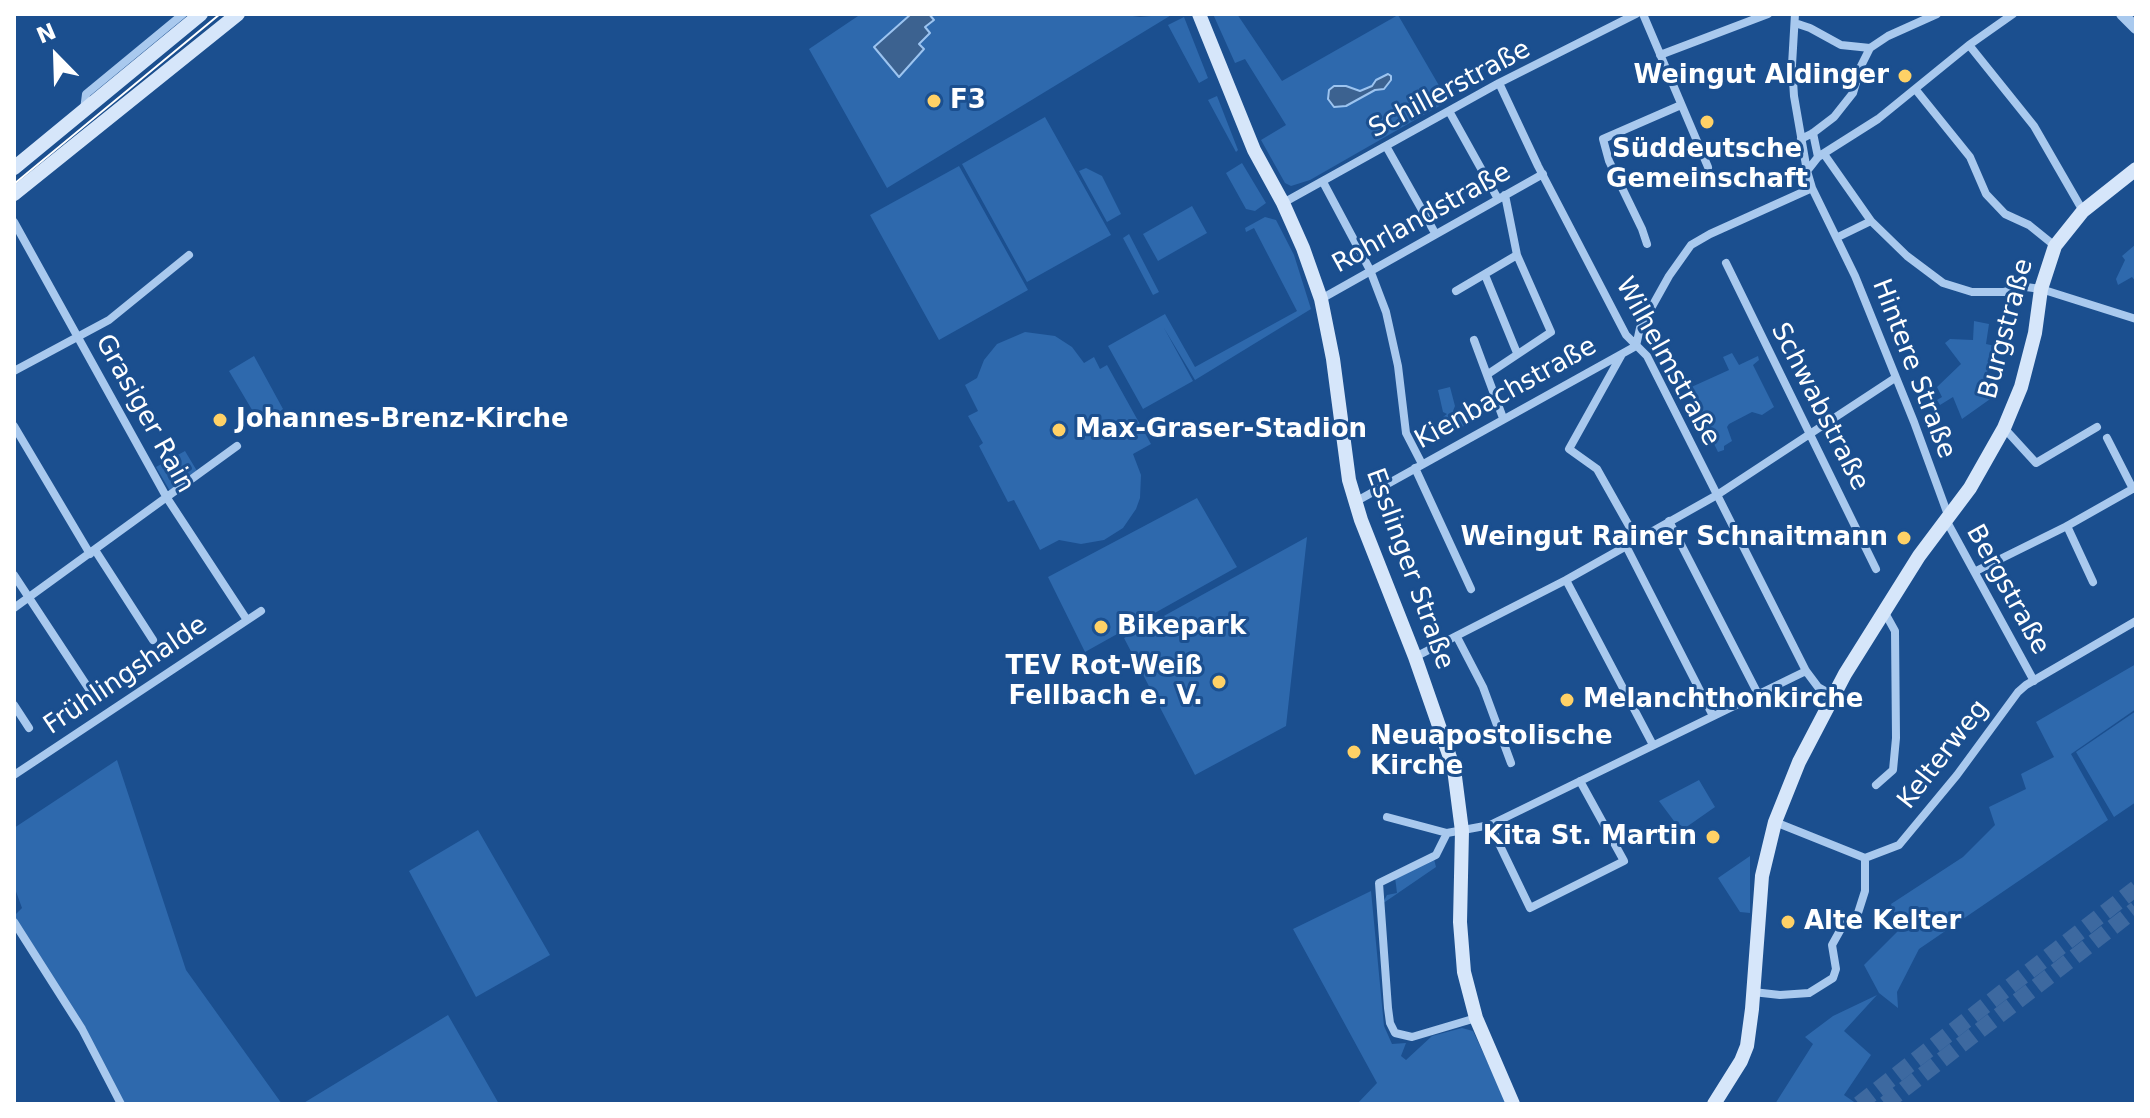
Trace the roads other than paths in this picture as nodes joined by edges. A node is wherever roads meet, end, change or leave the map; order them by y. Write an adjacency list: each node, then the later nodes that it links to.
1 (183, 14): 19 (street)
2 (201, 14): 19 (main road)
3 (238, 14): 32 (main road)
4 (1199, 14): 34 (main road, Esslinger Straße)
5 (1636, 14): 16 (street, Schillerstraße)
6 (1643, 14): 15 (street)
7 (1768, 14): 15 (street)
8 (1937, 14): 14 (street)
9 (2013, 14): 13 (street)
10 (2122, 14): 12 (street)
11 (1795, 18): 14 (street); 22 (street, Hintere Straße)
12 (2136, 28)
13 (1969, 45): 17 (street); 35 (street)
14 (1870, 48): 21 (street)
15 (1660, 55): 18 (street)
16 (1499, 83): 20 (street, Schillerstraße); 29 (street, Wilhelmstraße)
17 (1916, 90): 24 (street); 41 (street)
18 (1681, 105): 25 (street); 40 (street)
19 (84, 110): 26 (main road)
20 (1449, 111): 23 (street, Schillerstraße); 33 (street)
21 (1813, 133): 22 (street); 24 (street)
22 (1801, 139): 28 (street, Hintere Straße)
23 (1386, 146): 30 (street, Schillerstraße); 38 (street)
24 (1821, 155): 28 (street); 36 (street)
25 (1708, 167)
26 (14, 168)
27 (2136, 169): 35 (main road, Burgstraße)
28 (1807, 171): 31 (street, Hintere Straße)
29 (1543, 174): 33 (street, Rohrlandstraße); 53 (street, Wilhelmstraße)
30 (1323, 182): 34 (street, Schillerstraße); 45 (street)
31 (1812, 188): 39 (street, Hintere Straße); 53 (street)
32 (14, 194)
33 (1501, 197): 38 (street, Rohrlandstraße); 43 (street)
34 (1283, 203): 49 (main road, Esslinger Straße)
35 (2083, 211): 41 (main road, Burgstraße)
36 (1871, 221): 39 (street); 47 (street)
37 (14, 222): 51 (street, Grasiger Rain)
38 (1435, 233): 45 (street, Rohrlandstraße)
39 (1838, 237): 58 (street, Hintere Straße)
40 (1647, 244)
41 (2055, 246): 47 (main road, Burgstraße)
42 (189, 255): 51 (street)
43 (1517, 255): 46 (street); 54 (street)
44 (1726, 263): 63 (street, Schwabstraße)
45 (1370, 270): 49 (street, Rohrlandstraße); 66 (street)
46 (1485, 275): 48 (street); 54 (street)
47 (2041, 289): 50 (street); 62 (main road, Burgstraße)
48 (1456, 291)
49 (1321, 299): 70 (main road, Esslinger Straße)
50 (2136, 319)
51 (78, 338): 56 (street); 69 (street, Grasiger Rain)
52 (1474, 340): 57 (street)
53 (1636, 346): 55 (street, Kienbachstraße); 68 (street, Wilhelmstraße)
54 (1517, 353): 57 (street)
55 (1622, 353): 59 (street, Kienbachstraße); 74 (street)
56 (14, 371)
57 (1488, 374): 59 (street)
58 (1895, 378): 63 (street); 71 (street, Hintere Straße)
59 (1503, 418): 66 (street, Kienbachstraße)
60 (14, 426): 76 (street)
61 (2097, 427): 62 (street)
62 (2004, 428): 71 (main road, Burgstraße)
63 (1810, 433): 68 (street); 77 (street, Schwabstraße)
64 (2107, 438): 67 (street)
65 (237, 446): 69 (street)
66 (1418, 466): 70 (street, Kienbachstraße); 82 (street)
67 (2134, 488): 73 (street)
68 (1717, 495): 72 (street); 92 (street, Wilhelmstraße)
69 (167, 498): 76 (street); 87 (street, Grasiger Rain)
70 (1355, 502): 91 (main road, Esslinger Straße)
71 (1946, 517): 78 (street, Bergstraße); 86 (main road, Burgstraße)
72 (1669, 521): 74 (street); 95 (street)
73 (2067, 526): 78 (street); 81 (street)
74 (1637, 540): 75 (street)
75 (1626, 546): 80 (street); 98 (street)
76 (93, 552): 83 (street); 90 (street)
77 (1876, 569)
78 (1976, 571): 93 (street, Bergstraße)
79 (14, 575): 83 (street)
80 (1566, 580): 89 (street); 100 (street)
81 (2093, 582)
82 (1471, 589)
83 (28, 599): 84 (street); 94 (street)
84 (14, 608)
85 (261, 611): 87 (street, Frühlingshalde)
86 (1885, 613): 96 (main road, Burgstraße); 104 (street)
87 (247, 620): 102 (street, Frühlingshalde)
88 (2136, 621): 93 (street, Kelterweg)
89 (1457, 637): 91 (street); 101 (street)
90 (153, 640)
91 (1415, 657): 108 (main road, Esslinger Straße)
92 (1806, 671): 95 (street); 96 (street, Wilhelmstraße)
93 (2034, 681): 109 (street, Kelterweg)
94 (89, 689)
95 (1758, 694): 98 (street)
96 (1832, 695): 106 (main road, Burgstraße)
97 (14, 705): 99 (street)
98 (1713, 716): 100 (street)
99 (29, 728)
100 (1653, 745): 103 (street)
101 (1511, 763)
102 (14, 775)
103 (1580, 781): 107 (street); 107 (street)
104 (1876, 785)
105 (1387, 817): 108 (street)
106 (1775, 822): 109 (street); 111 (main road, Burgstraße)
107 (1490, 825): 108 (street)
108 (1454, 832): 112 (main road, Esslinger Straße); 112 (street)
109 (1865, 858): 111 (street)
110 (15, 927): 113 (street)
111 (1753, 992): 115 (main road, Burgstraße)
112 (1476, 1018): 114 (main road, Esslinger Straße)
113 (121, 1104)
114 (1513, 1104)
115 (1714, 1104)

